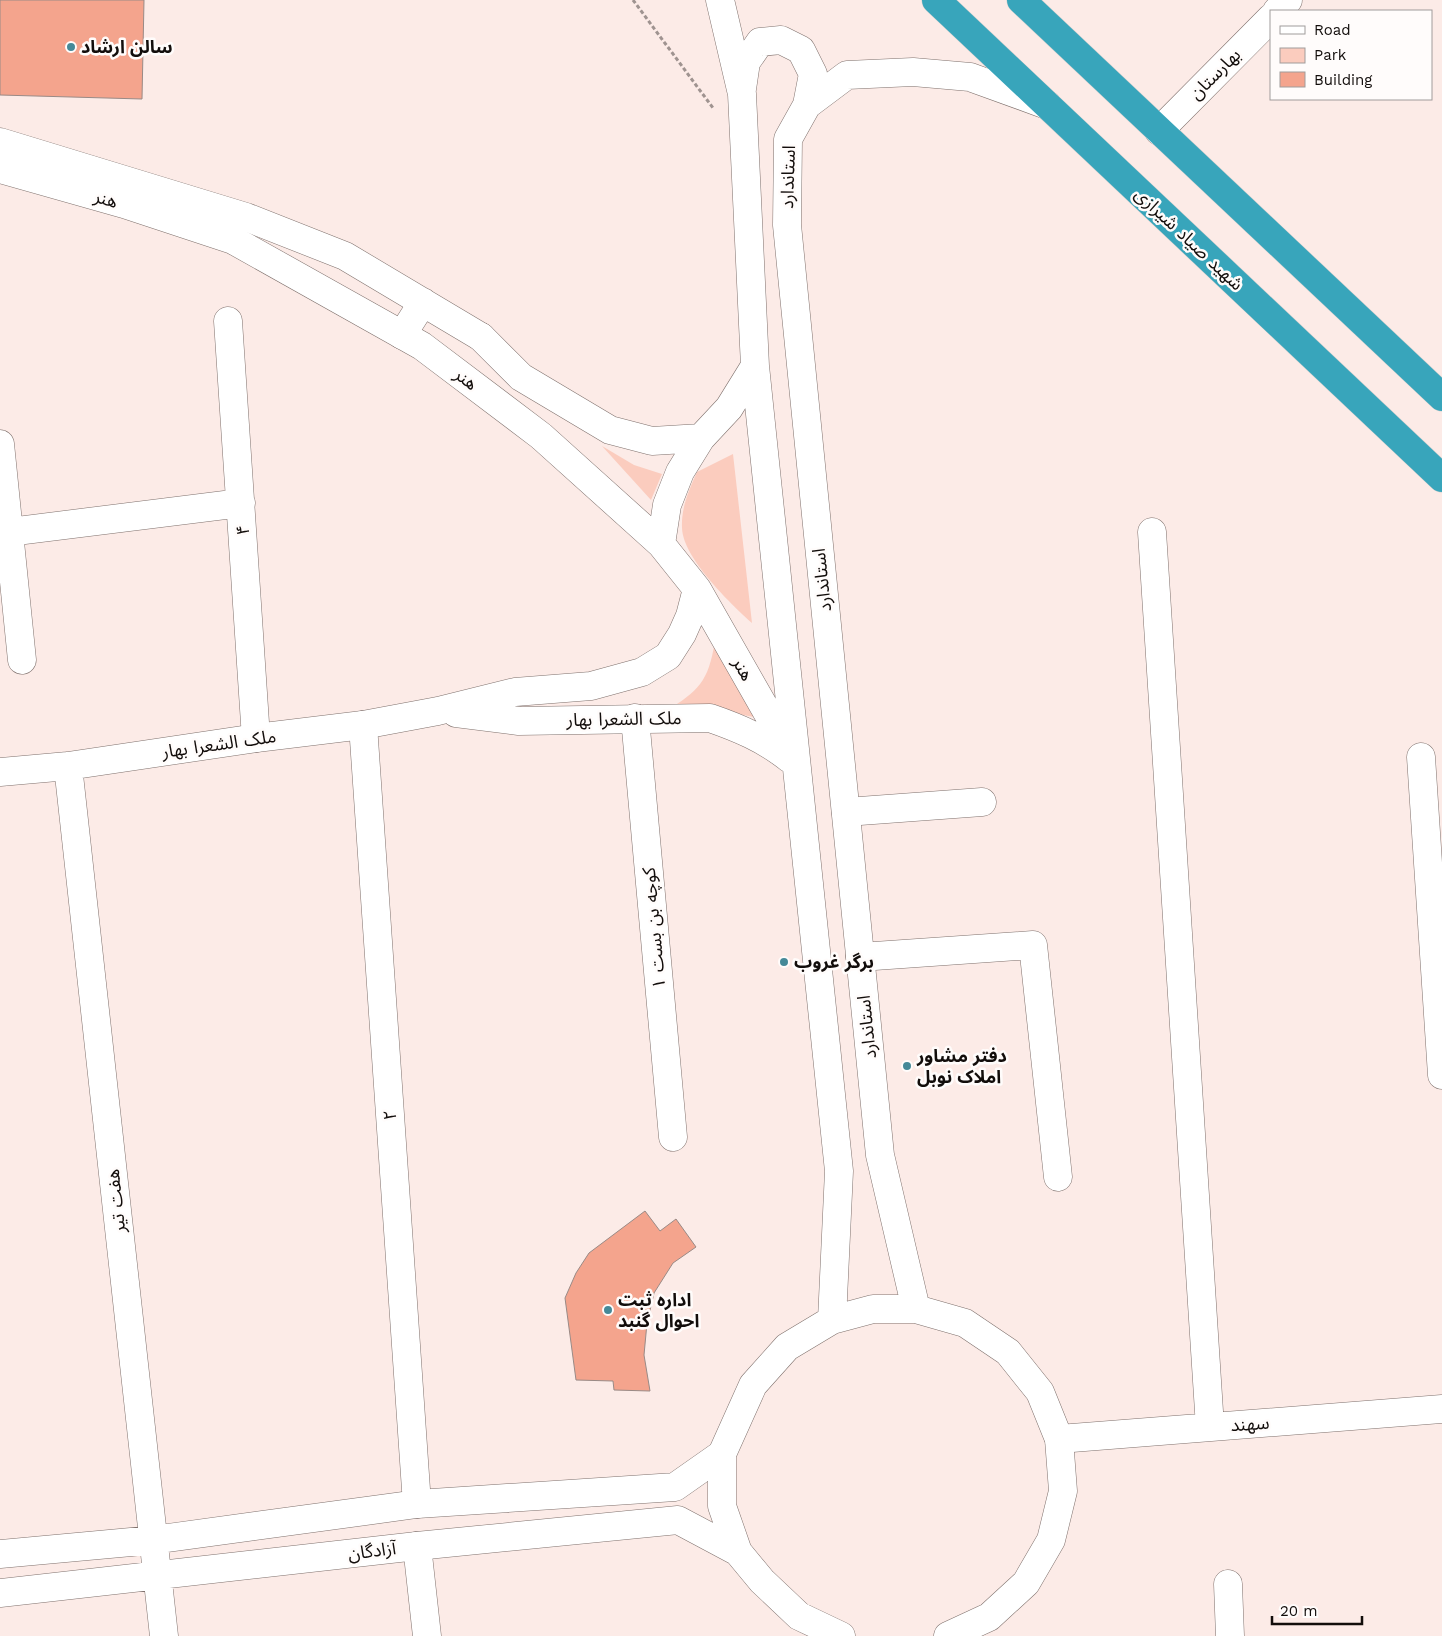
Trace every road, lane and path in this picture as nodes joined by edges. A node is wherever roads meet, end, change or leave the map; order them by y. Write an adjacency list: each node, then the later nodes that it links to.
1 (633, 0): 11 (path)
2 (720, 0): 8 (street)
3 (936, 0): 10 (highway, شهید صیاد شیرازی)
4 (1021, 0): 12 (highway)
5 (1288, 0): 6 (street)
6 (1278, 10)
7 (1270, 19): 12 (street, بهارستان)
8 (742, 94): 9 (street); 18 (street)
9 (807, 105): 10 (street, استاندارد); 38 (street, استاندارد)
10 (1046, 105): 22 (highway, شهید صیاد شیرازی)
11 (714, 109)
12 (1159, 130): 19 (highway)
13 (0, 142): 15 (street, هنر)
14 (0, 169): 17 (street, هنر)
15 (423, 302): 17 (street); 20 (street, هنر)
16 (228, 321): 23 (street, ۴)
17 (402, 334): 26 (street, هنر)
18 (755, 366): 20 (street); 34 (street)
19 (1442, 397)
20 (701, 438): 26 (street)
21 (0, 444): 25 (street)
22 (1442, 478)
23 (241, 504): 25 (street); 32 (street, ۴)
24 (1152, 532): 46 (street)
25 (4, 533): 28 (street)
26 (661, 544): 27 (street, هنر)
27 (697, 589): 29 (street, ملک الشعرا بهار); 34 (street, هنر)
28 (22, 660)
29 (438, 711): 30 (street, ملک الشعرا بهار); 31 (street, ملک الشعرا بهار)
30 (635, 718): 34 (street, ملک الشعرا بهار); 41 (street, کوچه بن بست ۱)
31 (363, 725): 32 (street, ملک الشعرا بهار); 49 (street, ۲)
32 (256, 738): 35 (street, ملک الشعرا بهار)
33 (1421, 757): 40 (street)
34 (798, 765): 44 (street)
35 (68, 766): 36 (street, ملک الشعرا بهار); 50 (street, هفت تیر)
36 (0, 772)
37 (982, 802): 38 (street)
38 (846, 812): 39 (street, استاندارد)
39 (860, 957): 42 (street); 43 (street, استاندارد)
40 (1442, 1075)
41 (674, 1137)
42 (1058, 1177)
43 (916, 1309): 44 (street); 47 (street)
44 (832, 1320): 48 (street)
45 (1442, 1409): 46 (street, سهند)
46 (1210, 1427): 47 (street, سهند)
47 (1059, 1439): 60 (street)
48 (722, 1454): 49 (street); 52 (street)
49 (417, 1504): 50 (street)
50 (153, 1540): 53 (street); 54 (street, هفت تیر)
51 (417, 1546): 52 (street, آزادگان); 54 (street, آزادگان); 58 (street)
52 (738, 1552): 59 (street)
53 (0, 1554)
54 (159, 1576): 56 (street, آزادگان); 57 (street, هفت تیر)
55 (1228, 1584): 61 (street)
56 (0, 1593)
57 (164, 1636)
58 (428, 1636)
59 (841, 1636)
60 (948, 1636)
61 (1230, 1636)

